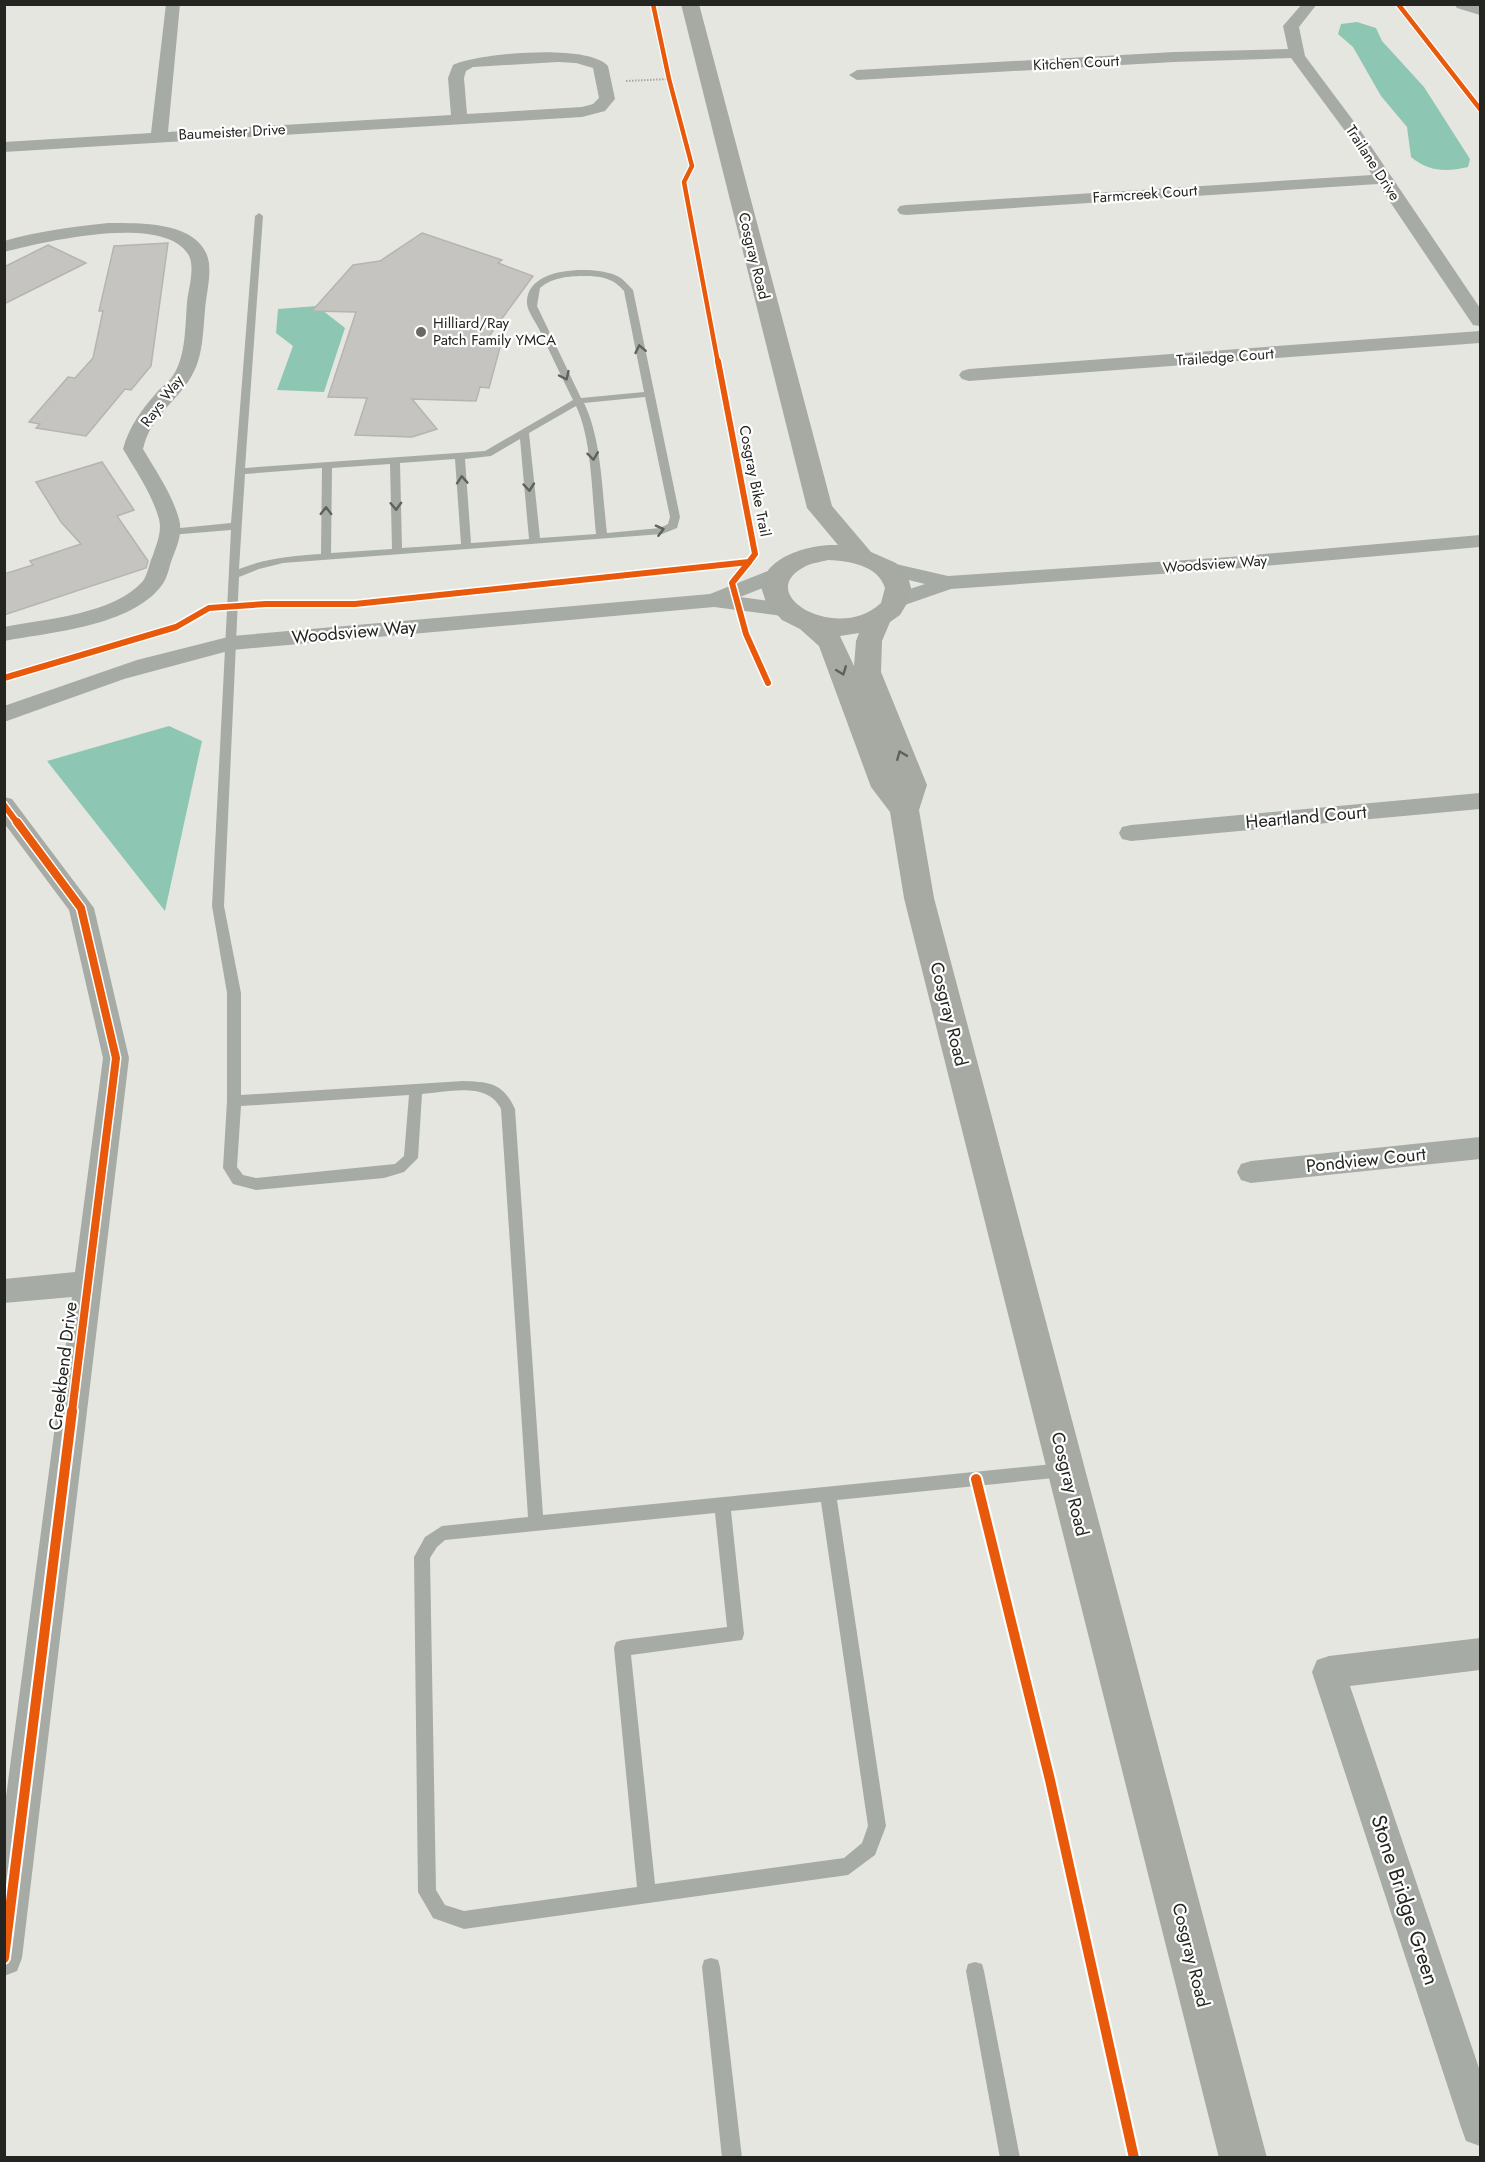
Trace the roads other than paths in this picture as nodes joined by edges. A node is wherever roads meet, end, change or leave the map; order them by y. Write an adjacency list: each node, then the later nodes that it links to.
1 (173, 4): 9 (street)
2 (690, 4): 25 (main road, Cosgray Road)
3 (1310, 4): 6 (street)
4 (1463, 4): 5 (street)
5 (1480, 10)
6 (1295, 53): 7 (street, Kitchen Court); 11 (street, Trailane Drive)
7 (857, 75)
8 (459, 118): 8 (street, Baumeister Drive); 9 (street, Baumeister Drive)
9 (159, 136): 10 (street, Baumeister Drive)
10 (4, 147)
11 (1383, 179): 12 (street, Farmcreek Court); 15 (street, Trailane Drive)
12 (906, 210)
13 (259, 216): 24 (lane)
14 (4, 248): 27 (street, Rays Way)
15 (1480, 321)
16 (1480, 337): 17 (street, Trailedge Court)
17 (969, 375)
18 (650, 394): 19 (lane); 19 (lane, one-way to 19); 28 (lane, one-way to 18)
19 (577, 401): 20 (lane); 28 (lane, one-way to 28)
20 (524, 433): 21 (lane); 30 (lane, one-way to 30)
21 (460, 456): 22 (lane); 31 (lane, one-way to 21)
22 (394, 460): 23 (lane); 32 (lane, one-way to 32)
23 (327, 465): 24 (lane); 34 (lane, one-way to 23)
24 (241, 471): 26 (lane)
25 (820, 508): 33 (main road, Cosgray Road); 35 (main road)
26 (236, 526): 27 (lane); 37 (lane)
27 (170, 532): 43 (street)
28 (602, 537): 30 (lane)
29 (1480, 541): 38 (street, Woodsview Way)
30 (535, 542): 31 (lane)
31 (466, 547): 32 (lane)
32 (397, 552): 34 (lane)
33 (860, 555): 35 (main road); 36 (main road)
34 (326, 557): 37 (lane)
35 (788, 567): 39 (street, Woodsview Way); 40 (main road)
36 (884, 567): 38 (street, Woodsview Way); 41 (main road)
37 (235, 575): 44 (lane)
38 (948, 583): 41 (street, Woodsview Way)
39 (714, 600): 40 (street, Woodsview Way); 44 (street, Woodsview Way)
40 (782, 609): 42 (main road)
41 (887, 609): 42 (main road); 48 (main road, Cosgray Road, one-way to 41)
42 (810, 624): 48 (main road, Cosgray Road, one-way to 48)
43 (4, 634)
44 (232, 643): 45 (street, Woodsview Way); 51 (lane)
45 (4, 715)
46 (1480, 801): 49 (street, Heartland Court)
47 (4, 805): 54 (street, Creekbend Drive)
48 (904, 810): 56 (main road, Cosgray Road)
49 (1131, 833)
50 (416, 1089): 51 (lane); 51 (lane); 59 (lane)
51 (234, 1101)
52 (1480, 1148): 53 (street, Pondview Court)
53 (1251, 1172)
54 (88, 1283): 55 (street); 61 (street, Creekbend Drive)
55 (4, 1291)
56 (1066, 1470): 57 (lane); 69 (main road, Cosgray Road)
57 (828, 1494): 58 (lane); 62 (lane)
58 (722, 1505): 59 (lane); 62 (lane)
59 (536, 1524): 62 (lane)
60 (1480, 1654): 66 (street, Stone Bridge Green)
61 (16, 1781): 63 (street, Creekbend Drive)
62 (647, 1894)
63 (4, 1958)
64 (711, 1967): 67 (lane)
65 (975, 1971): 68 (lane)
66 (1480, 2127)
67 (732, 2157)
68 (1010, 2157)
69 (1243, 2157)

